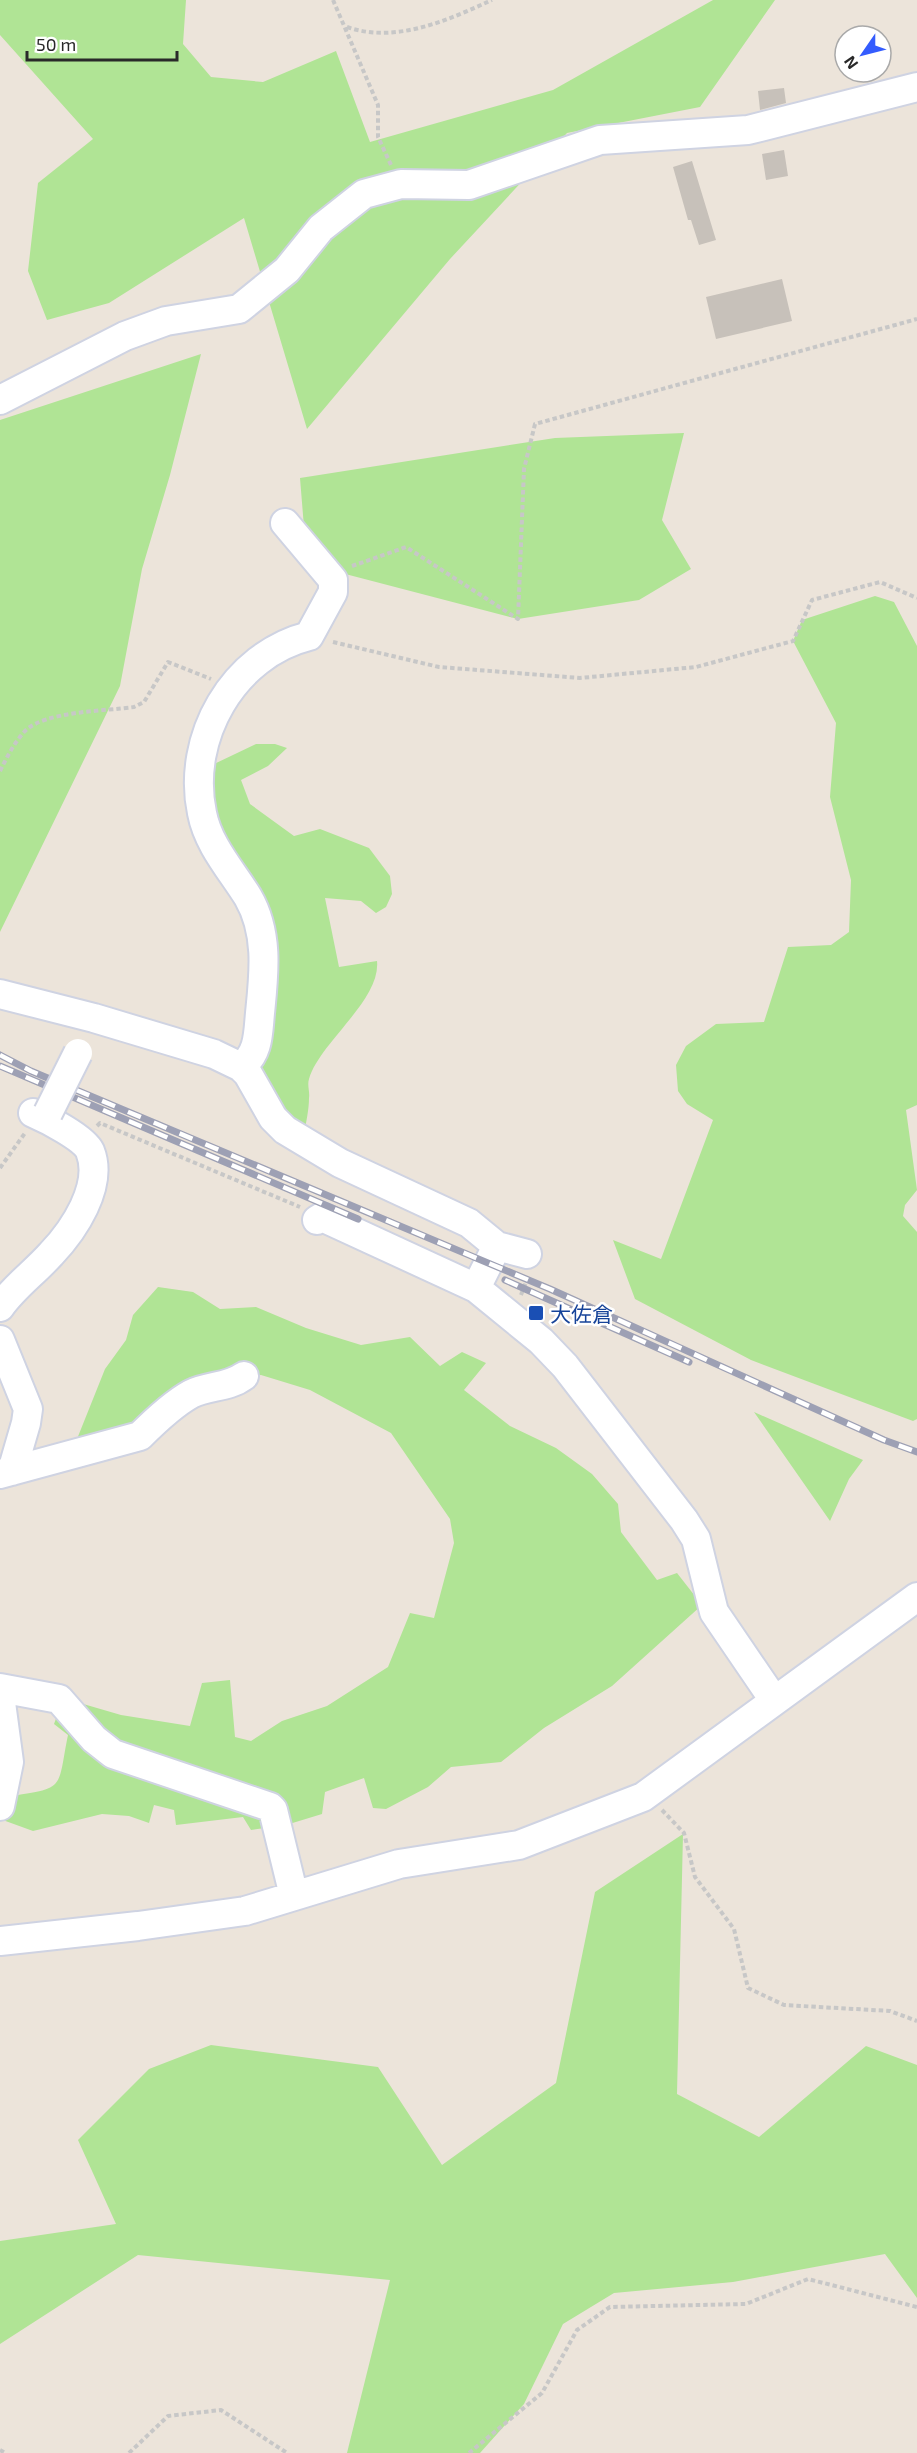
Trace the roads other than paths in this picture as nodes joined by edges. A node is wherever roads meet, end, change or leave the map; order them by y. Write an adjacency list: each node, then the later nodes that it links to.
1 (917, 87): 2 (street)
2 (0, 400)
3 (285, 523): 6 (street)
4 (0, 994): 5 (street)
5 (93, 1018): 6 (street); 11 (street, bridge)
6 (241, 1067): 8 (street)
7 (320, 1218): 10 (street)
8 (497, 1246): 9 (street); 10 (street)
9 (528, 1264)
10 (476, 1288): 18 (street)
11 (0, 1307)
12 (0, 1340): 14 (street)
13 (244, 1376): 14 (street)
14 (6, 1472)
15 (917, 1597): 18 (street)
16 (0, 1688): 20 (street)
17 (0, 1695): 19 (street)
18 (774, 1700): 20 (street)
19 (0, 1806)
20 (294, 1896): 21 (street)
21 (0, 1941)

